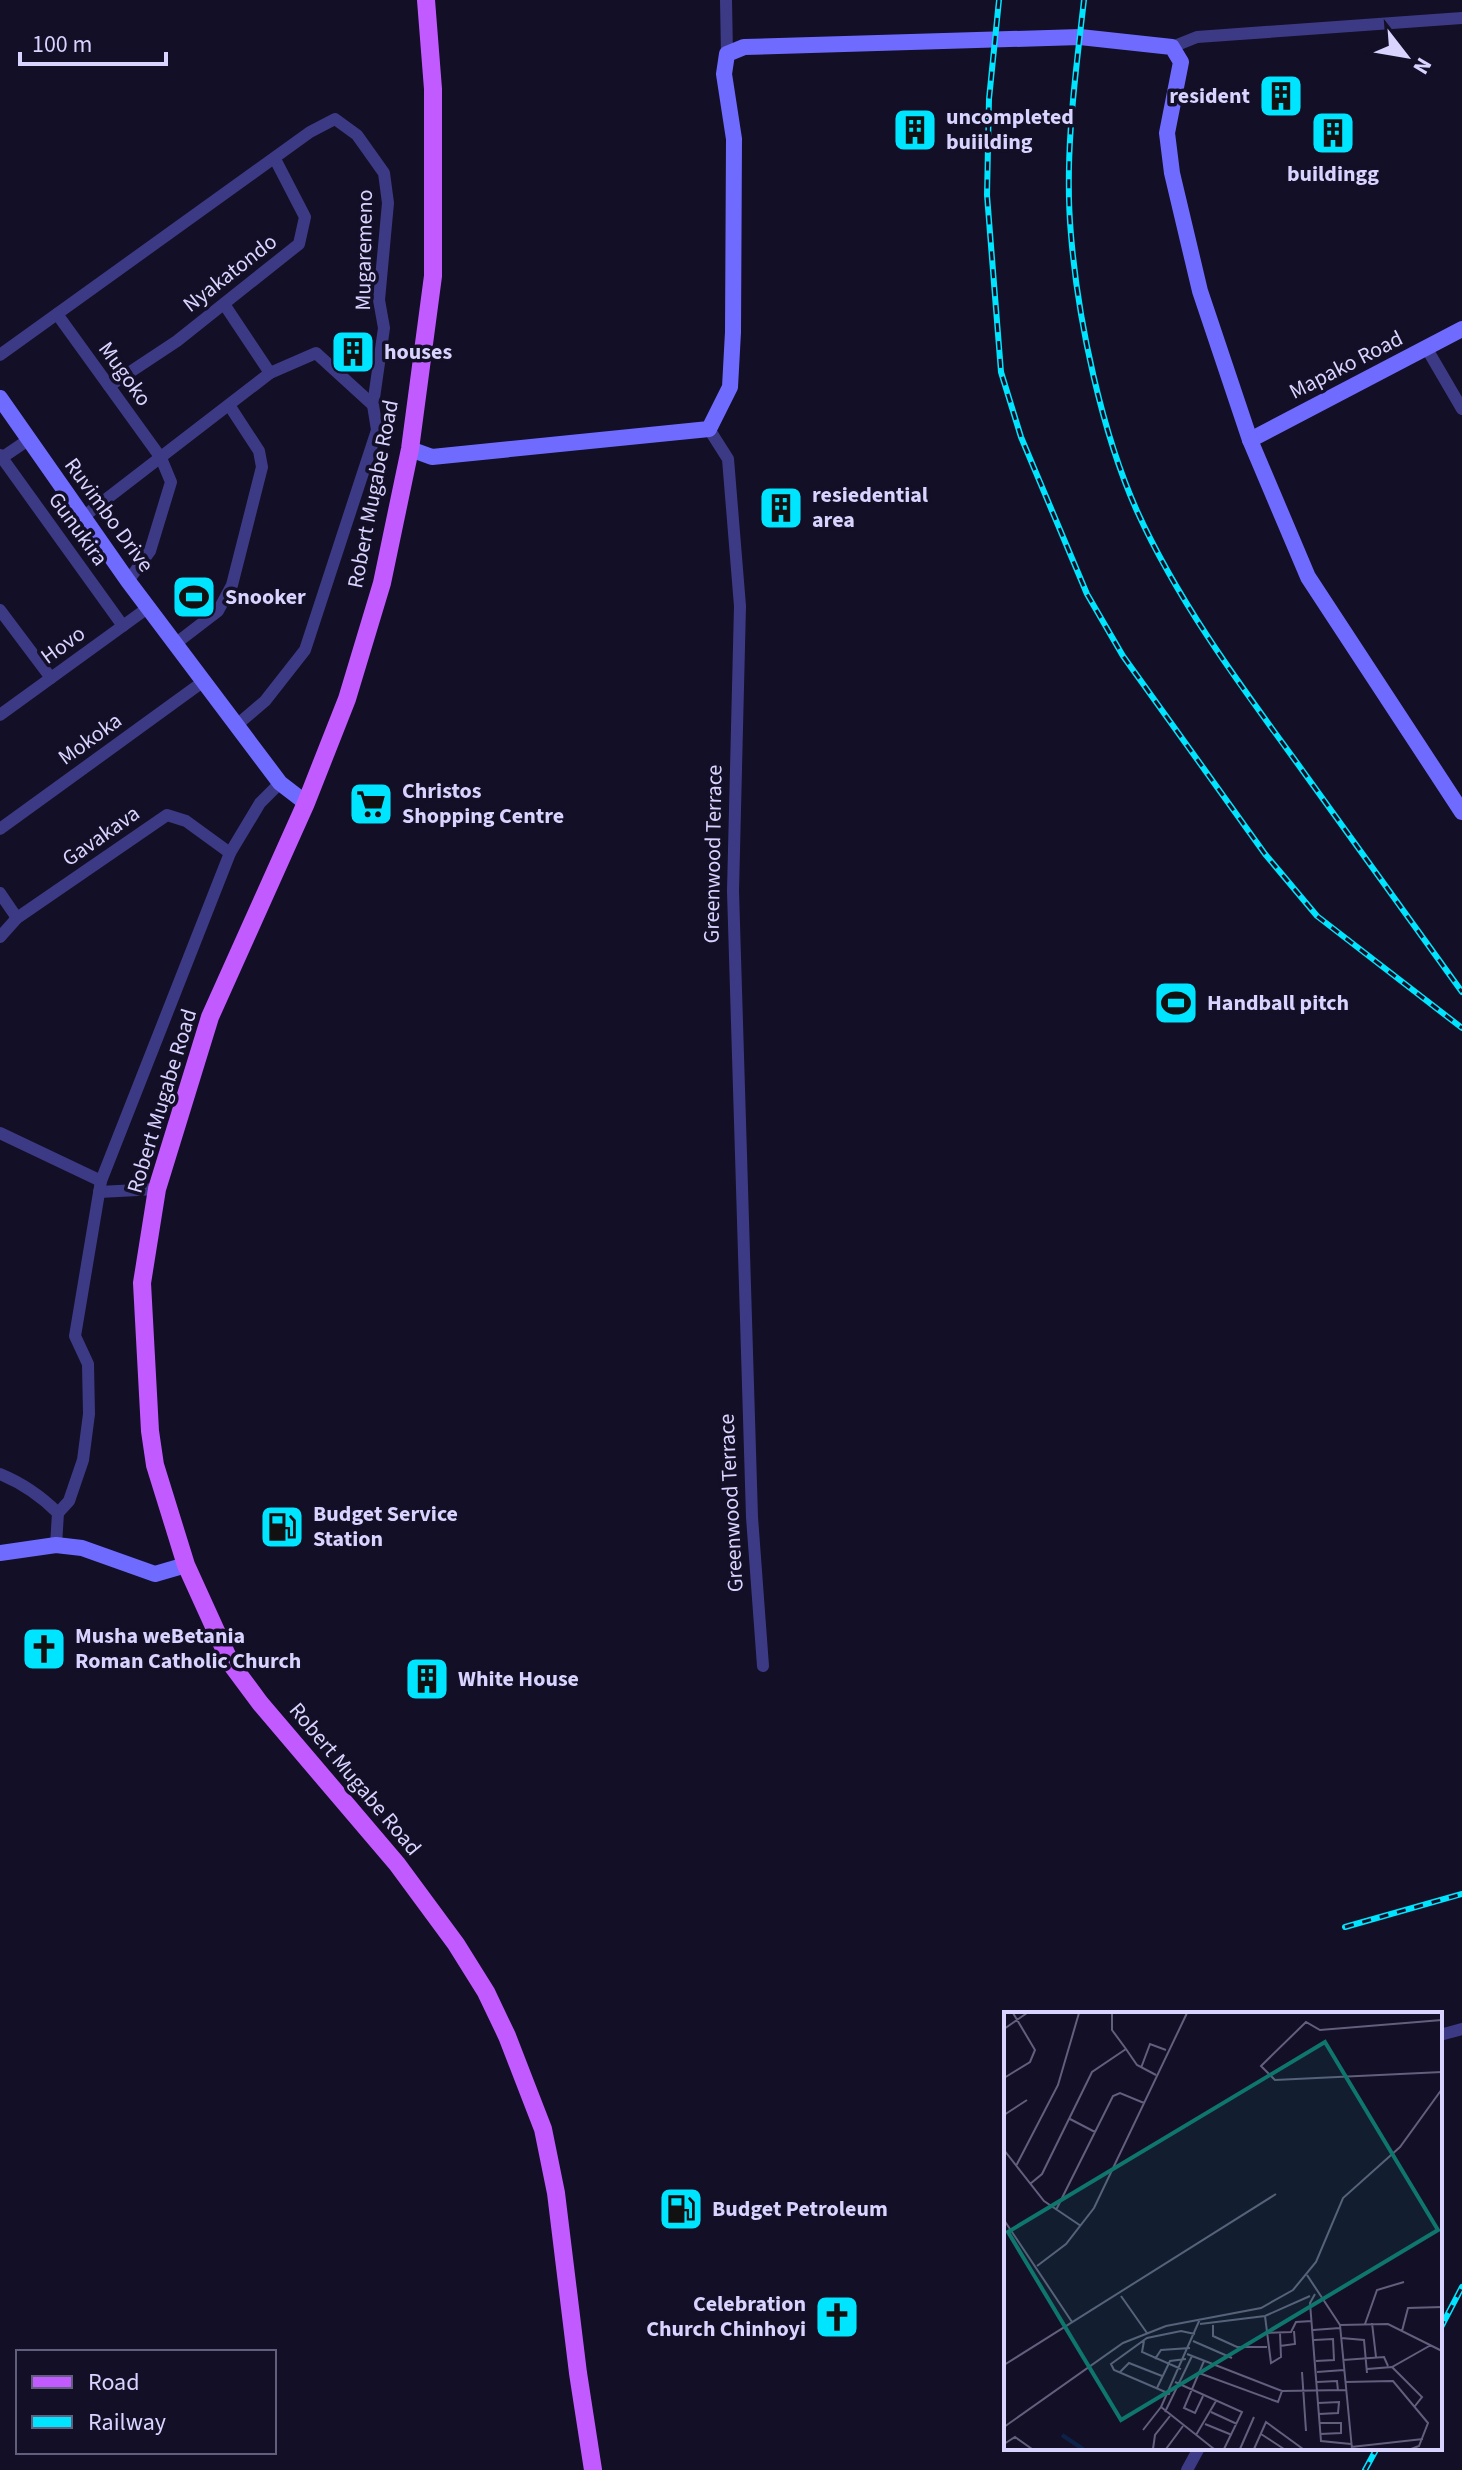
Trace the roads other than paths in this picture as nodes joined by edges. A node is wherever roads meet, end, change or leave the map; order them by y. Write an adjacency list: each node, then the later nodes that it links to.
1 (426, 0): 21 (main road, Robert Mugabe Road)
2 (726, 0): 5 (street)
3 (1462, 18): 4 (street)
4 (1172, 47): 5 (street); 20 (street)
5 (727, 54): 18 (street)
6 (275, 159): 7 (street, Nyakatondo); 8 (street, Mugaremeno); 16 (street, Mugaremeno)
7 (224, 304): 12 (street); 13 (street, Nyakatondo)
8 (57, 314): 11 (street, Mugaremeno); 13 (street, Mugoko)
9 (1462, 329): 10 (street, Mapako Road)
10 (1427, 349): 17 (street); 20 (street, Mapako Road)
11 (0, 355)
12 (270, 373): 15 (street); 16 (street)
13 (109, 386): 23 (street, Mugoko)
14 (0, 398): 19 (street, Ruvimbo Drive)
15 (229, 405): 23 (street); 29 (street)
16 (373, 405): 33 (street, Mugaremeno)
17 (1462, 409)
18 (709, 429): 21 (street); 50 (street, Greenwood Terrace)
19 (28, 440): 22 (street); 24 (street, Ruvimbo Drive)
20 (1250, 440): 36 (street)
21 (410, 449): 35 (main road, Robert Mugabe Road)
22 (1, 457): 28 (street, Gunukira)
23 (161, 458): 24 (street); 25 (street)
24 (83, 517): 25 (street, Ruvimbo Drive)
25 (128, 581): 26 (street, Ruvimbo Drive)
26 (149, 607): 28 (street, Hovo); 29 (street, Ruvimbo Drive)
27 (0, 610): 30 (street)
28 (123, 626): 30 (street, Hovo)
29 (175, 644): 31 (street, Ruvimbo Drive)
30 (51, 678): 32 (street, Hovo)
31 (204, 681): 33 (street, Ruvimbo Drive); 37 (street, Mokoka)
32 (0, 715)
33 (238, 724): 34 (street, Ruvimbo Drive)
34 (280, 783): 35 (street, Ruvimbo Drive); 38 (street)
35 (306, 803): 44 (main road, Robert Mugabe Road)
36 (1462, 812)
37 (0, 829)
38 (230, 853): 40 (street, Gavakava); 43 (street)
39 (0, 893): 40 (street)
40 (17, 918): 41 (street, Gavakava)
41 (0, 937)
42 (0, 1133): 43 (street)
43 (100, 1186): 44 (street); 46 (street)
44 (157, 1189): 49 (main road, Robert Mugabe Road)
45 (0, 1474): 46 (street)
46 (58, 1513): 47 (street)
47 (56, 1545): 48 (street); 49 (street)
48 (0, 1553)
49 (186, 1565): 54 (main road, Robert Mugabe Road)
50 (763, 1666)
51 (1462, 2029): 52 (street)
52 (1442, 2034)
53 (1198, 2450): 55 (street)
54 (593, 2470)
55 (1187, 2470)

